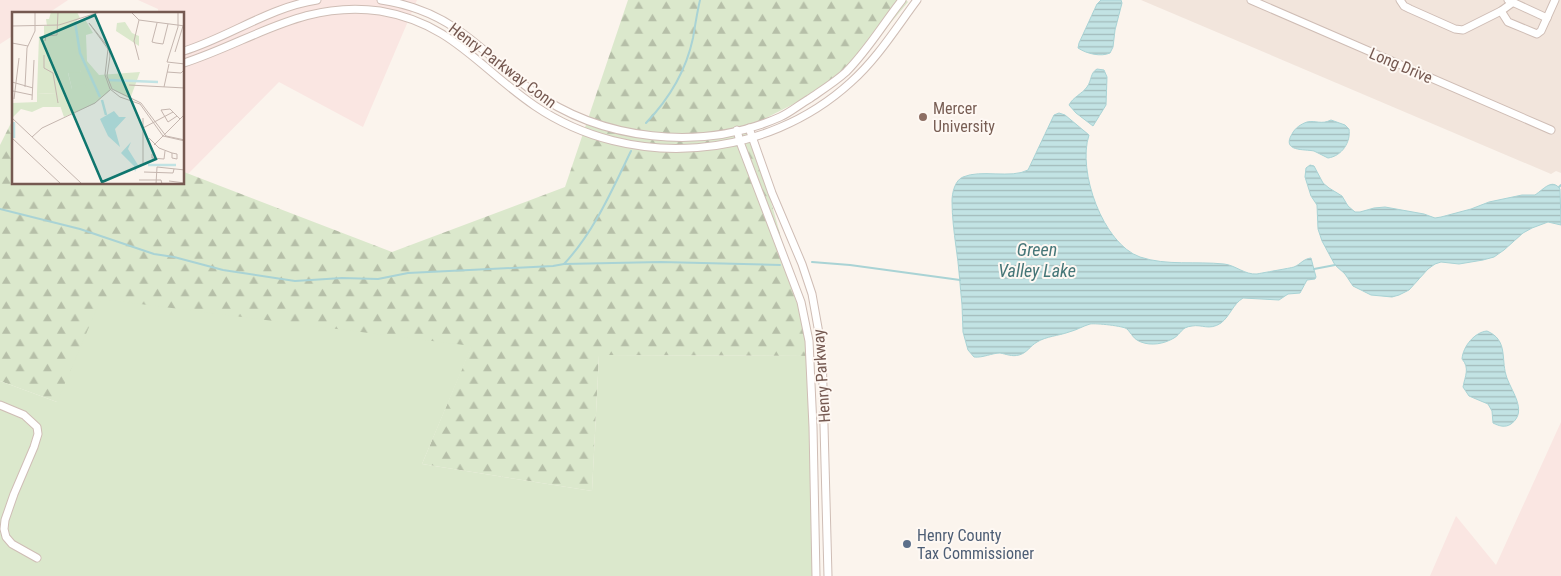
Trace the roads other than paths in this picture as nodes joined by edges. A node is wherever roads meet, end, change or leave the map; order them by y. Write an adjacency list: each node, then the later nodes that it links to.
1 (318, 0): 11 (street)
2 (381, 0): 14 (street, Henry Parkway Conn)
3 (902, 0): 13 (street, Henry Parkway Conn)
4 (916, 0): 16 (street, Henry Parkway Conn)
5 (1252, 0): 15 (street, Long Drive)
6 (1400, 0): 9 (street)
7 (1556, 0): 10 (street)
8 (1510, 2): 9 (street); 10 (street)
9 (1501, 11): 10 (street)
10 (1547, 18)
11 (185, 51)
12 (185, 63): 17 (street, Henry Parkway Conn)
13 (749, 128): 14 (street, Henry Parkway Conn); 16 (street, Henry Parkway)
14 (738, 130): 17 (street, Henry Parkway)
15 (1551, 130)
16 (752, 138): 17 (street, Henry Parkway Conn); 21 (street, Henry Parkway)
17 (740, 142): 20 (street, Henry Parkway)
18 (0, 405): 19 (street)
19 (37, 558)
20 (816, 576)
21 (828, 576)

